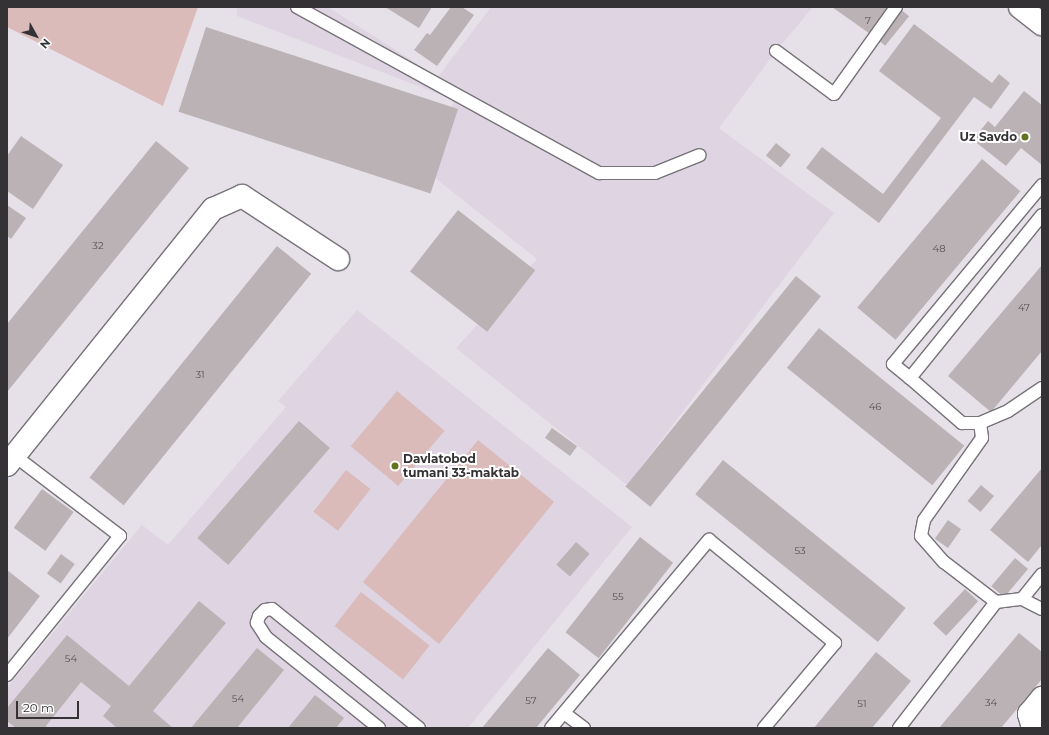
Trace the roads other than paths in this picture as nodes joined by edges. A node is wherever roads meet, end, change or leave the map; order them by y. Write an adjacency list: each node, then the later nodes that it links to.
1 (297, 7): 6 (lane)
2 (896, 7): 5 (lane)
3 (1020, 7): 4 (street)
4 (1042, 24)
5 (776, 51)
6 (700, 155)
7 (1042, 185): 10 (lane)
8 (1042, 215): 10 (lane)
9 (338, 259): 13 (street)
10 (910, 378): 12 (lane)
11 (1042, 388): 12 (lane)
12 (980, 423): 16 (lane)
13 (9, 457): 18 (lane)
14 (1042, 574): 15 (lane)
15 (1022, 599): 16 (lane); 17 (lane)
16 (996, 602): 25 (lane)
17 (1042, 609)
18 (7, 674)
19 (564, 713): 22 (lane); 23 (lane); 24 (lane)
20 (379, 728): 21 (lane)
21 (419, 728)
22 (551, 728)
23 (584, 728)
24 (764, 728)
25 (899, 728)

